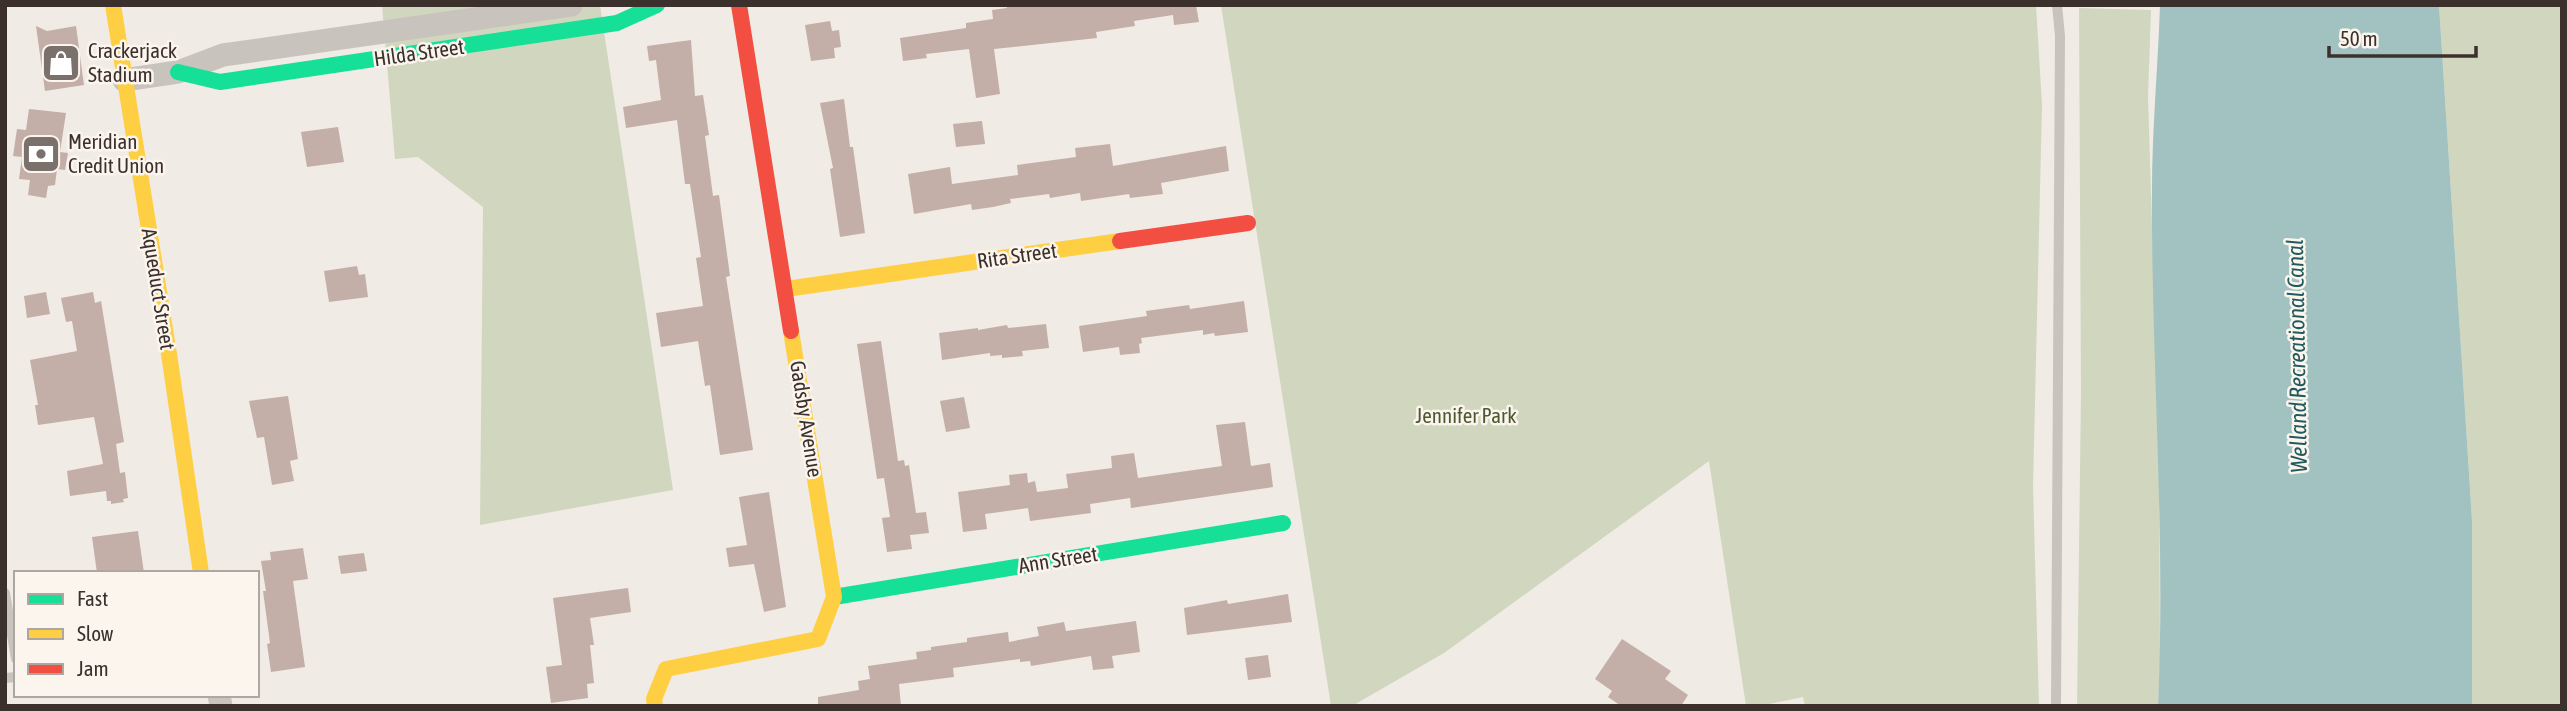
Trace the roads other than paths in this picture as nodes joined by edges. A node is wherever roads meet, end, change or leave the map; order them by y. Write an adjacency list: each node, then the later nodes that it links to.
1 (113, 5): 7 (street, Aqueduct Street)
2 (571, 5): 6 (street, Hilda Street)
3 (657, 5): 6 (street, Hilda Street)
4 (739, 5): 9 (street, Gadsby Avenue)
5 (2057, 5): 16 (lane)
6 (178, 72): 7 (street, Hilda Street)
7 (124, 80): 11 (street, Aqueduct Street)
8 (1248, 223): 9 (street, Rita Street)
9 (786, 289): 13 (street, Gadsby Avenue)
10 (1283, 523): 13 (street, Ann Street)
11 (201, 571)
12 (5, 593): 14 (lane)
13 (834, 597): 15 (street, Gadsby Avenue)
14 (14, 647)
15 (654, 706)
16 (2056, 706)

